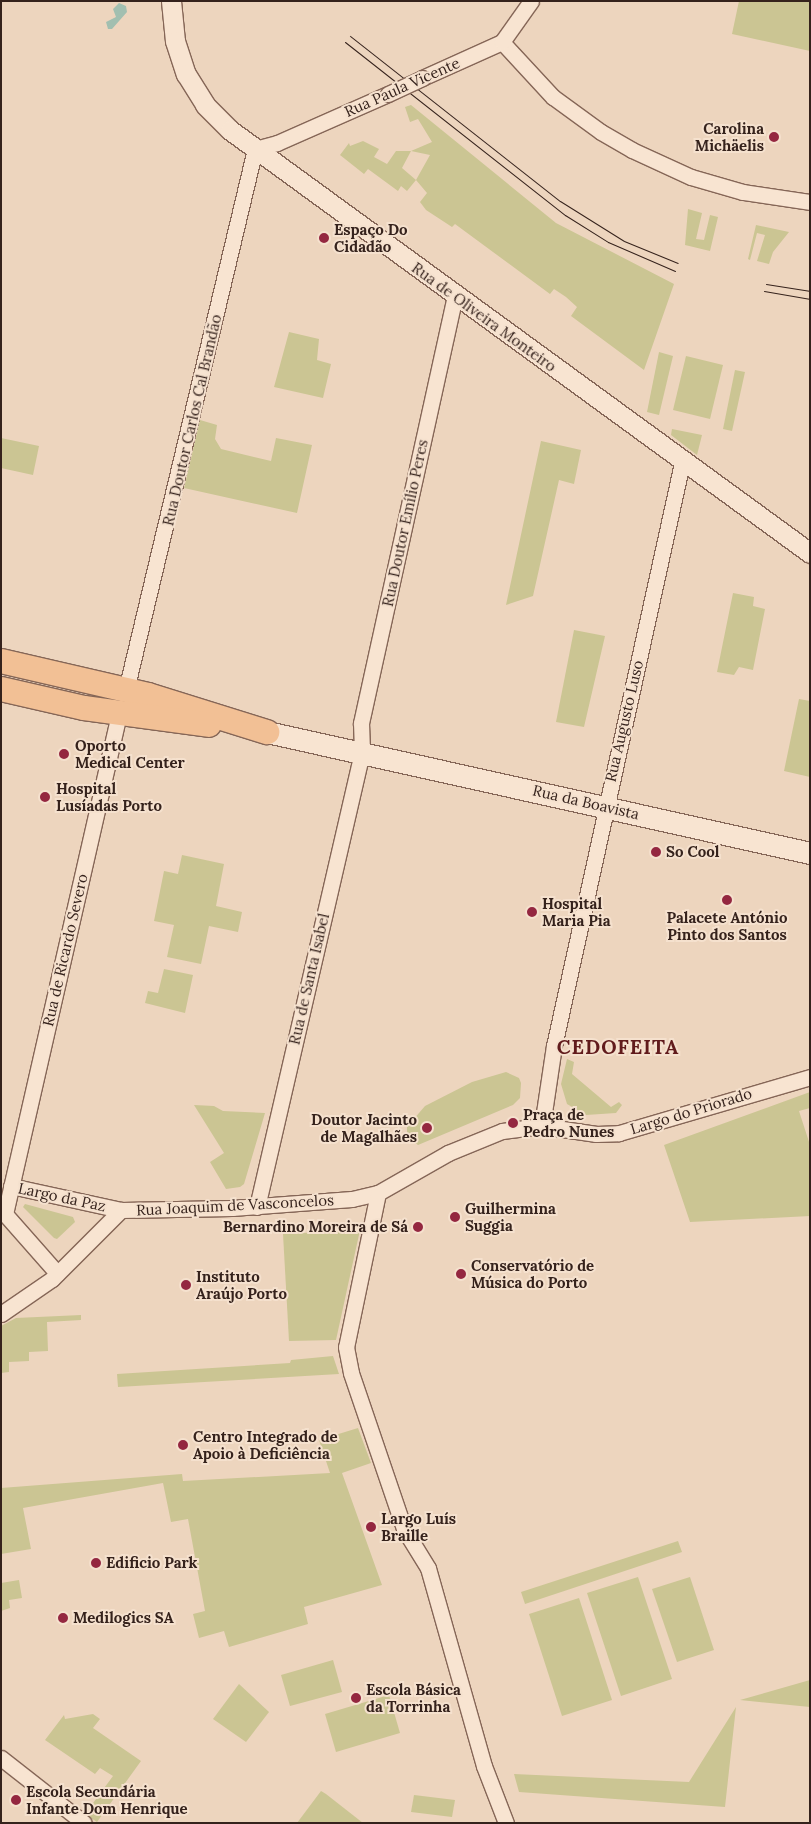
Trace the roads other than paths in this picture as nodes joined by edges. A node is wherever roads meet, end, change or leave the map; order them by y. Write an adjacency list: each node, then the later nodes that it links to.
1 (171, 1): 4 (street, Rua de Oliveira Monteiro)
2 (531, 1): 3 (street)
3 (502, 42): 4 (street, Rua Paula Vicente, bridge); 5 (street)
4 (255, 149): 6 (street, Rua de Oliveira Monteiro); 11 (street, Rua Doutor Carlos Cal Brandão)
5 (810, 202)
6 (455, 296): 7 (street, Rua de Oliveira Monteiro); 14 (street, Rua Doutor Emílio Peres)
7 (682, 463): 8 (street, Rua de Oliveira Monteiro); 15 (street, Rua Augusto Luso)
8 (810, 552)
9 (1, 661): 11 (main road)
10 (1, 689): 12 (main road)
11 (126, 690): 12 (main road); 13 (main road)
12 (119, 714): 13 (main road); 19 (street, Rua de Ricardo Severo)
13 (266, 732): 14 (main road, Rua da Boavista)
14 (362, 751): 15 (main road, Rua da Boavista); 21 (street, Rua de Santa Isabel)
15 (605, 806): 16 (main road, Rua da Boavista); 18 (street, Rua Augusto Luso)
16 (810, 853)
17 (810, 1078): 18 (street, Largo do Priorado)
18 (542, 1126): 20 (street, Rua Joaquim de Vasconcelos)
19 (11, 1186): 22 (street, Largo da Paz); 23 (street, Largo da Paz)
20 (378, 1193): 21 (street, Rua Joaquim de Vasconcelos); 27 (street)
21 (257, 1207): 22 (street, Rua Joaquim de Vasconcelos)
22 (121, 1210): 24 (street, Largo da Paz)
23 (3, 1215): 24 (street, Largo da Paz)
24 (57, 1273): 25 (street)
25 (1, 1314)
26 (1, 1758): 28 (street)
27 (505, 1821)
28 (84, 1823)

